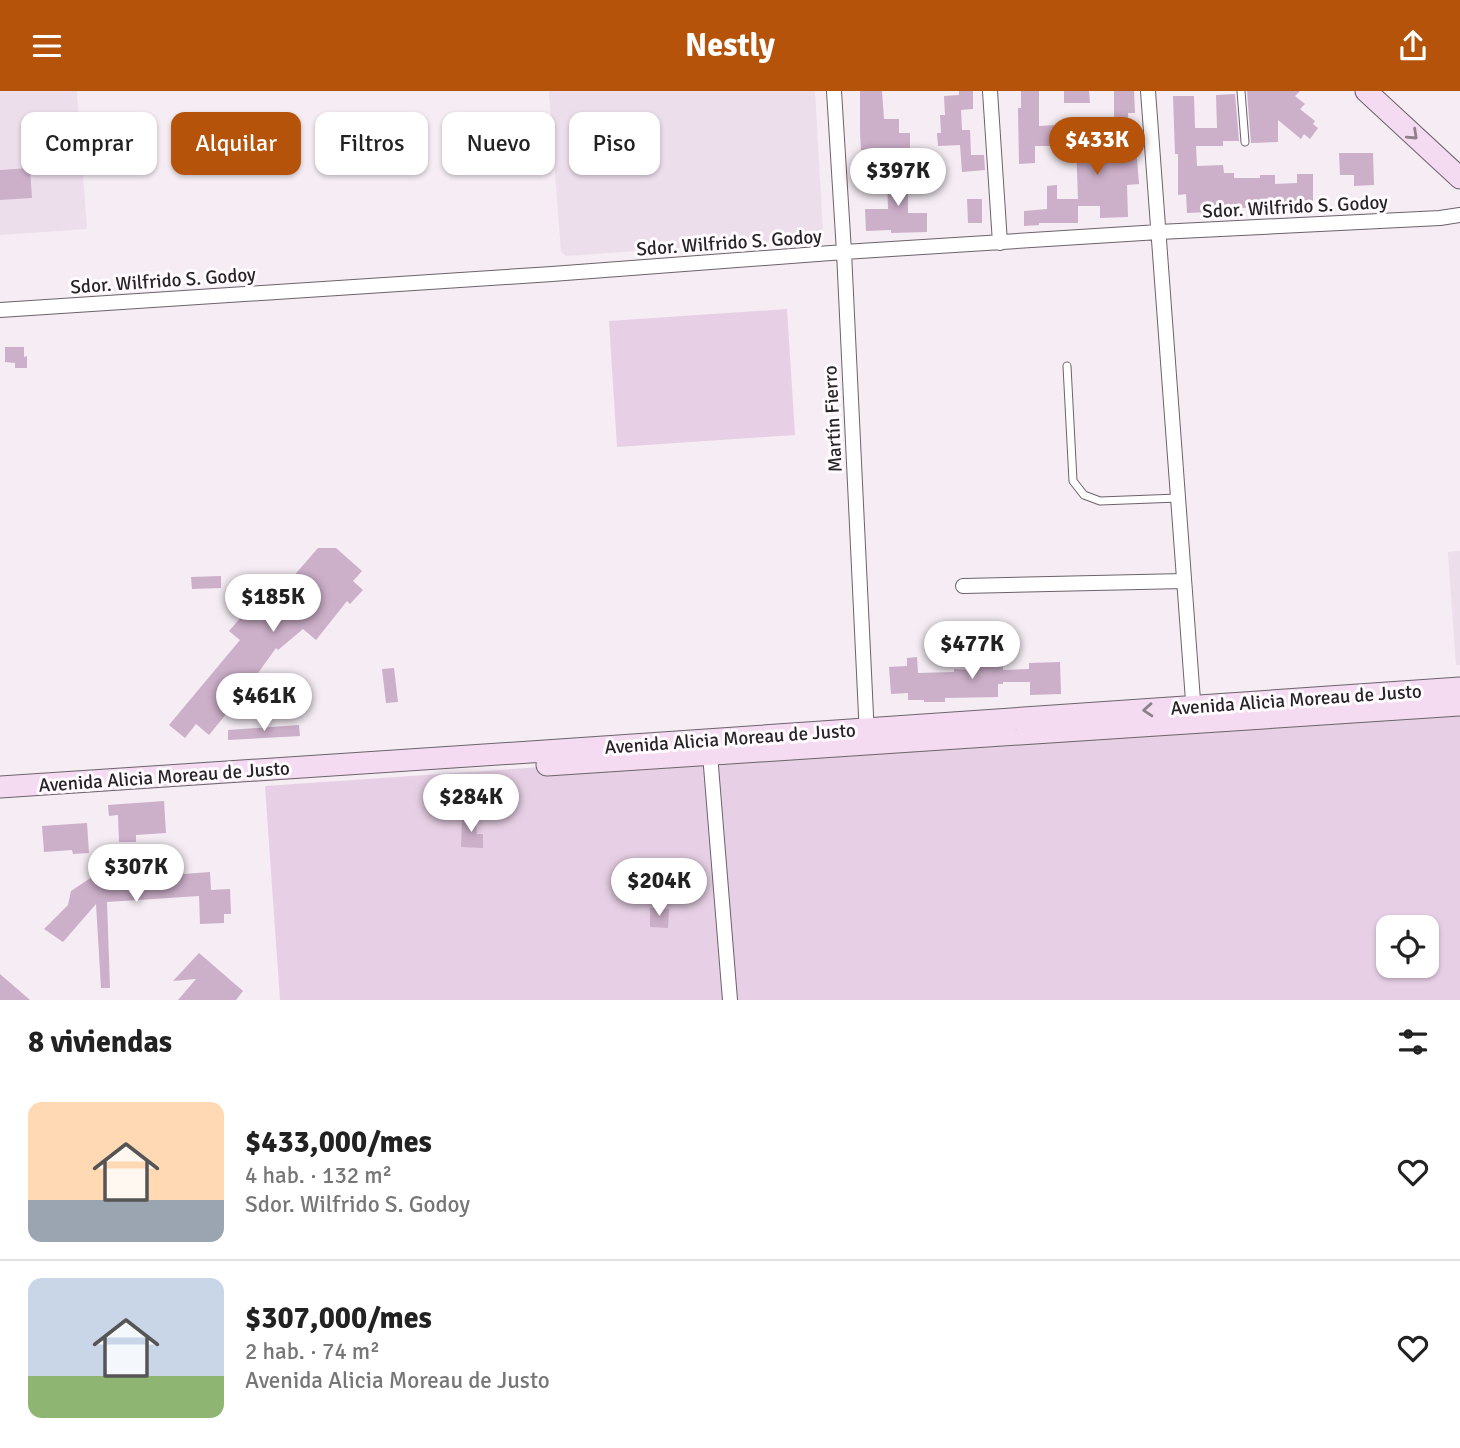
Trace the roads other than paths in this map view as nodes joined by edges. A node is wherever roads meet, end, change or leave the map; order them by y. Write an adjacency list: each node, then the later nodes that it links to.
1 (834, 91): 11 (street, Martín Fierro)
2 (990, 91): 10 (street)
3 (1149, 91): 9 (street)
4 (1241, 91): 6 (lane)
5 (1366, 91): 7 (main road, one-way to 7)
6 (1245, 142)
7 (1460, 178)
8 (1460, 215): 9 (street, Sdor. Wilfrido S. Godoy)
9 (1159, 232): 10 (street, Sdor. Wilfrido S. Godoy); 14 (street)
10 (1000, 243): 11 (street, Sdor. Wilfrido S. Godoy)
11 (844, 252): 12 (street, Sdor. Wilfrido S. Godoy); 20 (street, Martín Fierro)
12 (0, 310)
13 (1068, 366): 14 (lane)
14 (1178, 498): 15 (street)
15 (1184, 581): 16 (street); 19 (street)
16 (963, 586)
17 (1460, 688): 19 (main road, Avenida Alicia Moreau de Justo)
18 (1460, 705): 19 (main road, Avenida Alicia Moreau de Justo)
19 (1194, 715): 20 (main road, Avenida Alicia Moreau de Justo)
20 (867, 736): 21 (main road, Avenida Alicia Moreau de Justo); 22 (main road, Avenida Alicia Moreau de Justo)
21 (710, 754): 23 (main road, Avenida Alicia Moreau de Justo); 24 (street)
22 (0, 787)
23 (0, 801)
24 (730, 1000)

